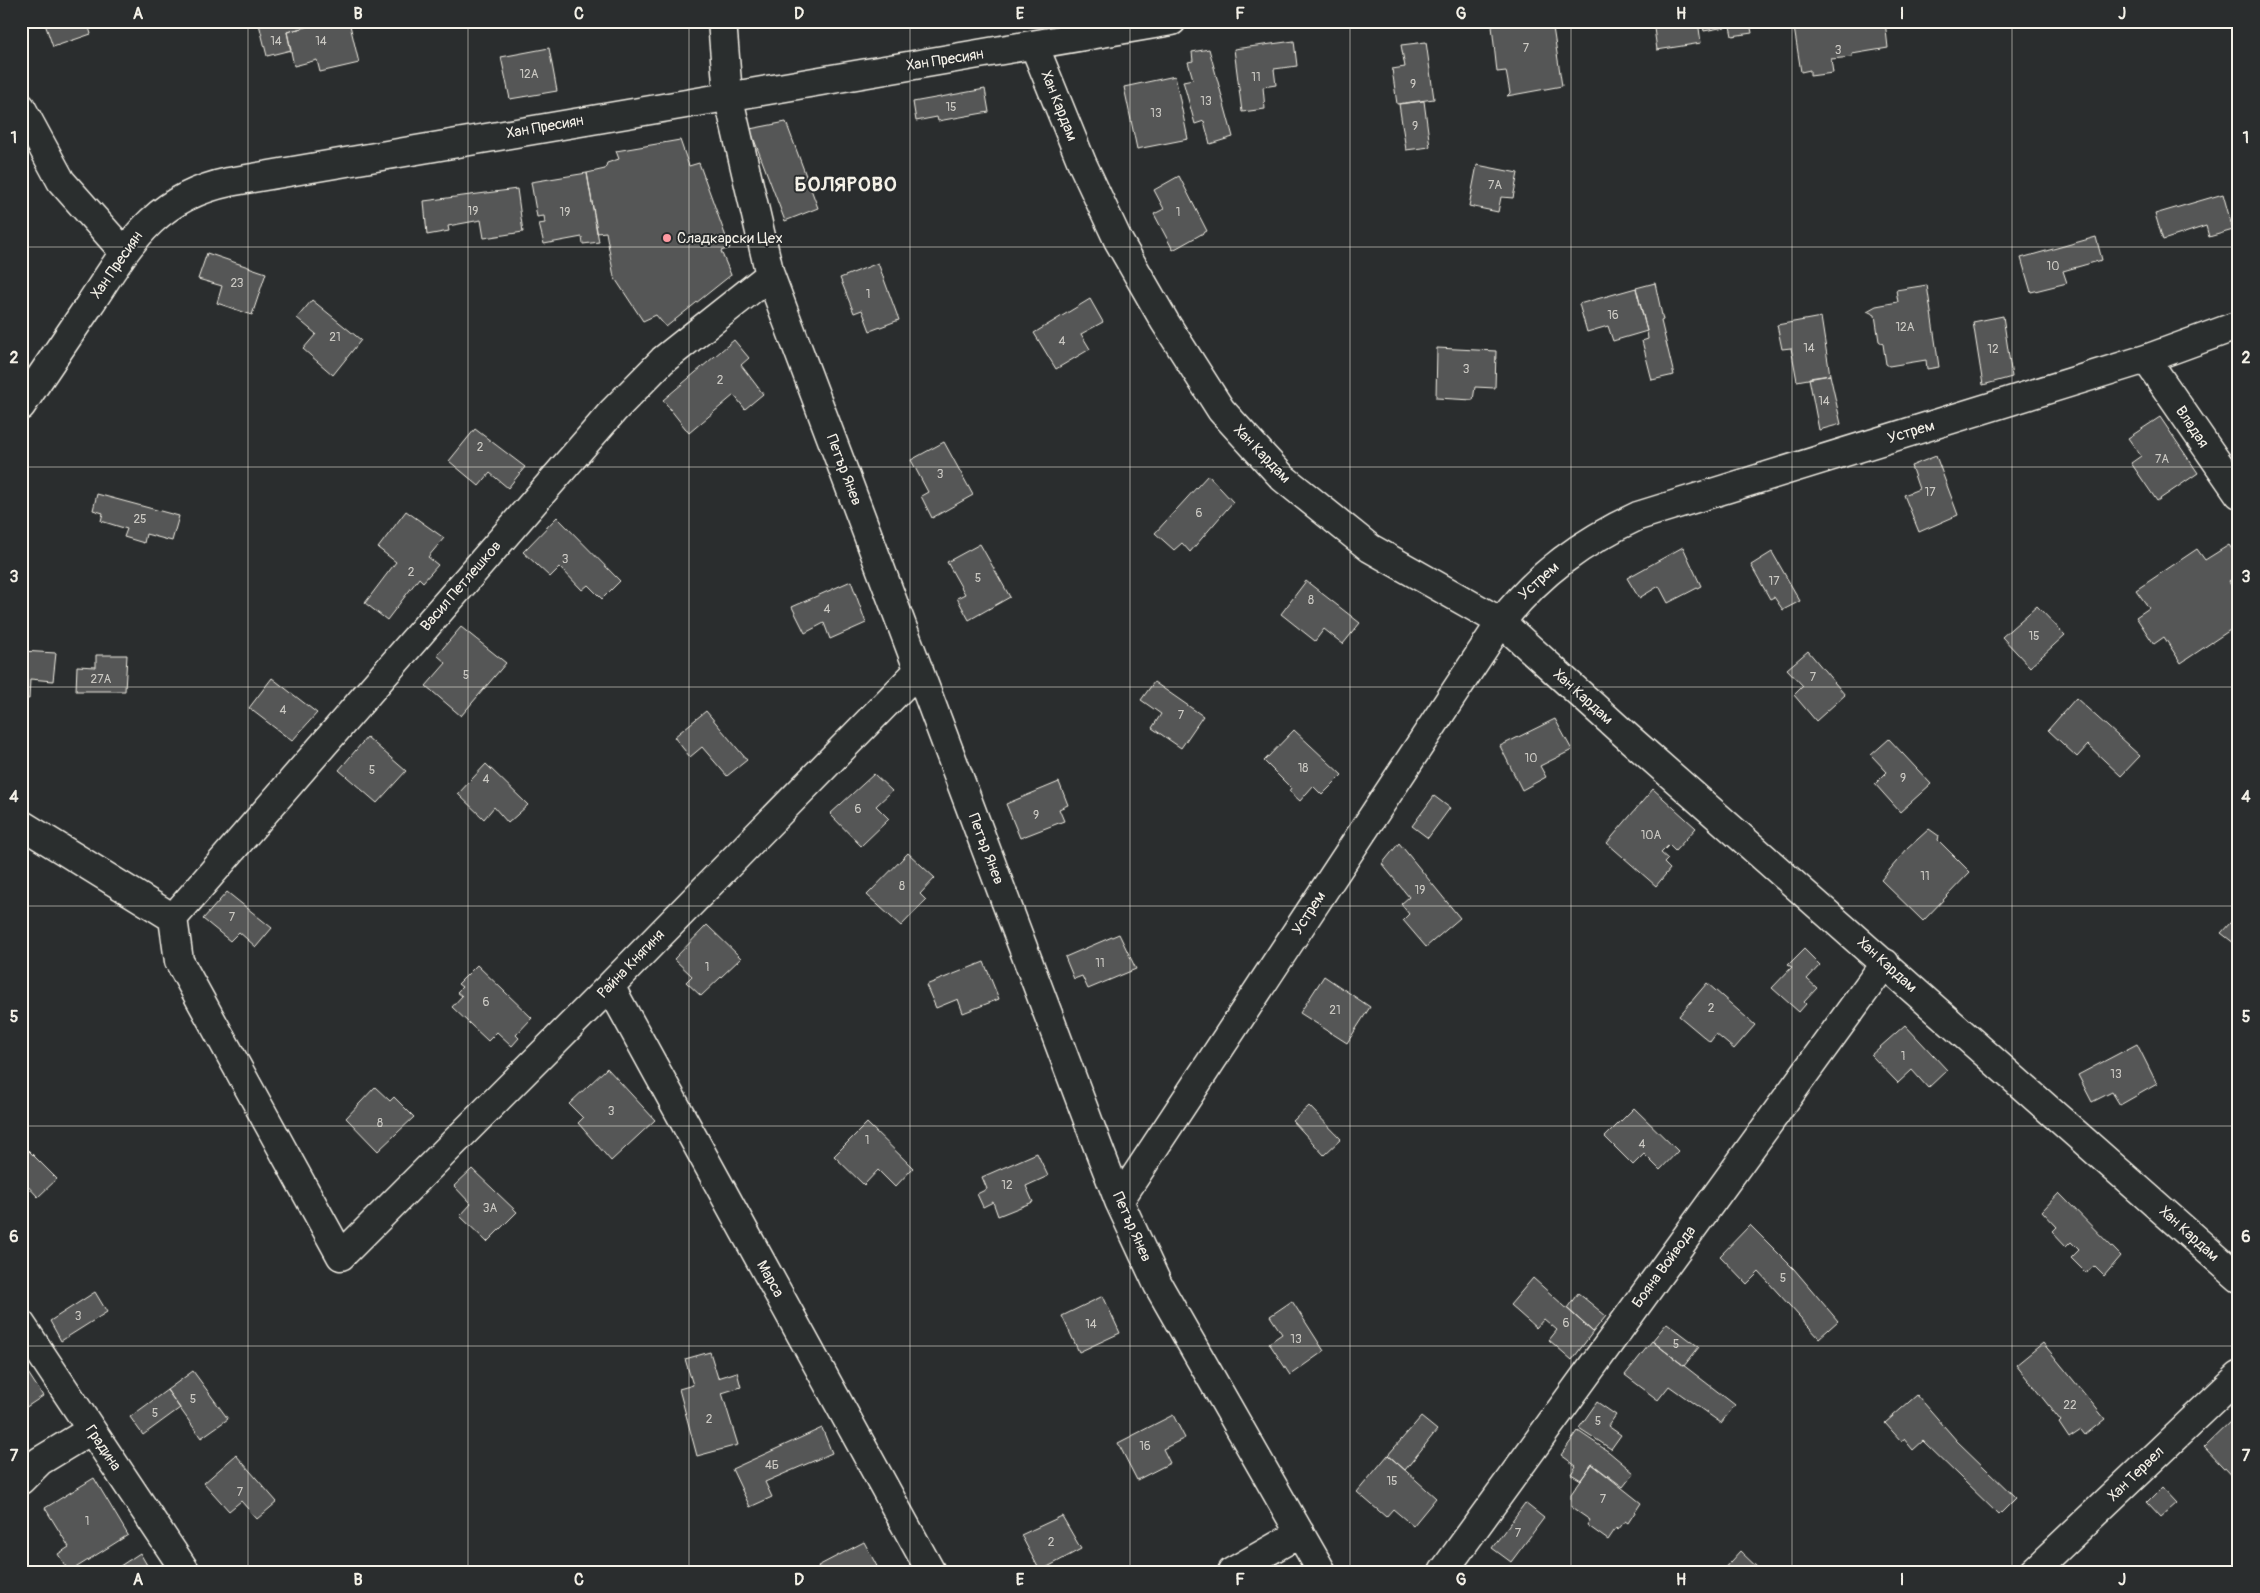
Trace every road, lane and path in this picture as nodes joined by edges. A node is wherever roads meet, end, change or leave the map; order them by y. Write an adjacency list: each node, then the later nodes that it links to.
1 (722, 21): 4 (street, Петър Янев)
2 (1172, 21): 3 (street, Хан Пресиян)
3 (1034, 45): 4 (street, Хан Пресиян); 12 (street, Хан Кардам)
4 (728, 95): 6 (street, Хан Пресиян); 7 (street, Петър Янев)
5 (21, 107): 6 (street)
6 (124, 252): 10 (street, Хан Пресиян)
7 (770, 275): 13 (street, Петър Янев); 15 (street, Васил Петлешков)
8 (2239, 325): 9 (street, Устрем)
9 (2146, 359): 11 (street, Владая); 12 (street, Устрем)
10 (21, 406)
11 (2239, 494)
12 (1501, 622): 16 (street, Хан Кардам); 18 (street, Устрем)
13 (919, 670): 17 (street, Райна Княгиня); 18 (street, Петър Янев)
14 (21, 824): 15 (street)
15 (173, 918): 17 (street, Райна Княгиня)
16 (1885, 963): 19 (street, Хан Кардам); 29 (street, Бояна Войвода)
17 (610, 986): 26 (street, Марса)
18 (1120, 1201): 24 (street, Петър Янев)
19 (2239, 1278)
20 (21, 1324): 22 (street, Градина)
21 (2239, 1376): 30 (street, Хан Тервел)
22 (91, 1430): 23 (street); 25 (street, Градина)
23 (21, 1480)
24 (1300, 1533): 27 (street); 28 (street, Петър Янев)
25 (186, 1572)
26 (931, 1572)
27 (1232, 1572)
28 (1322, 1572)
29 (1443, 1572)
30 (2033, 1572)

